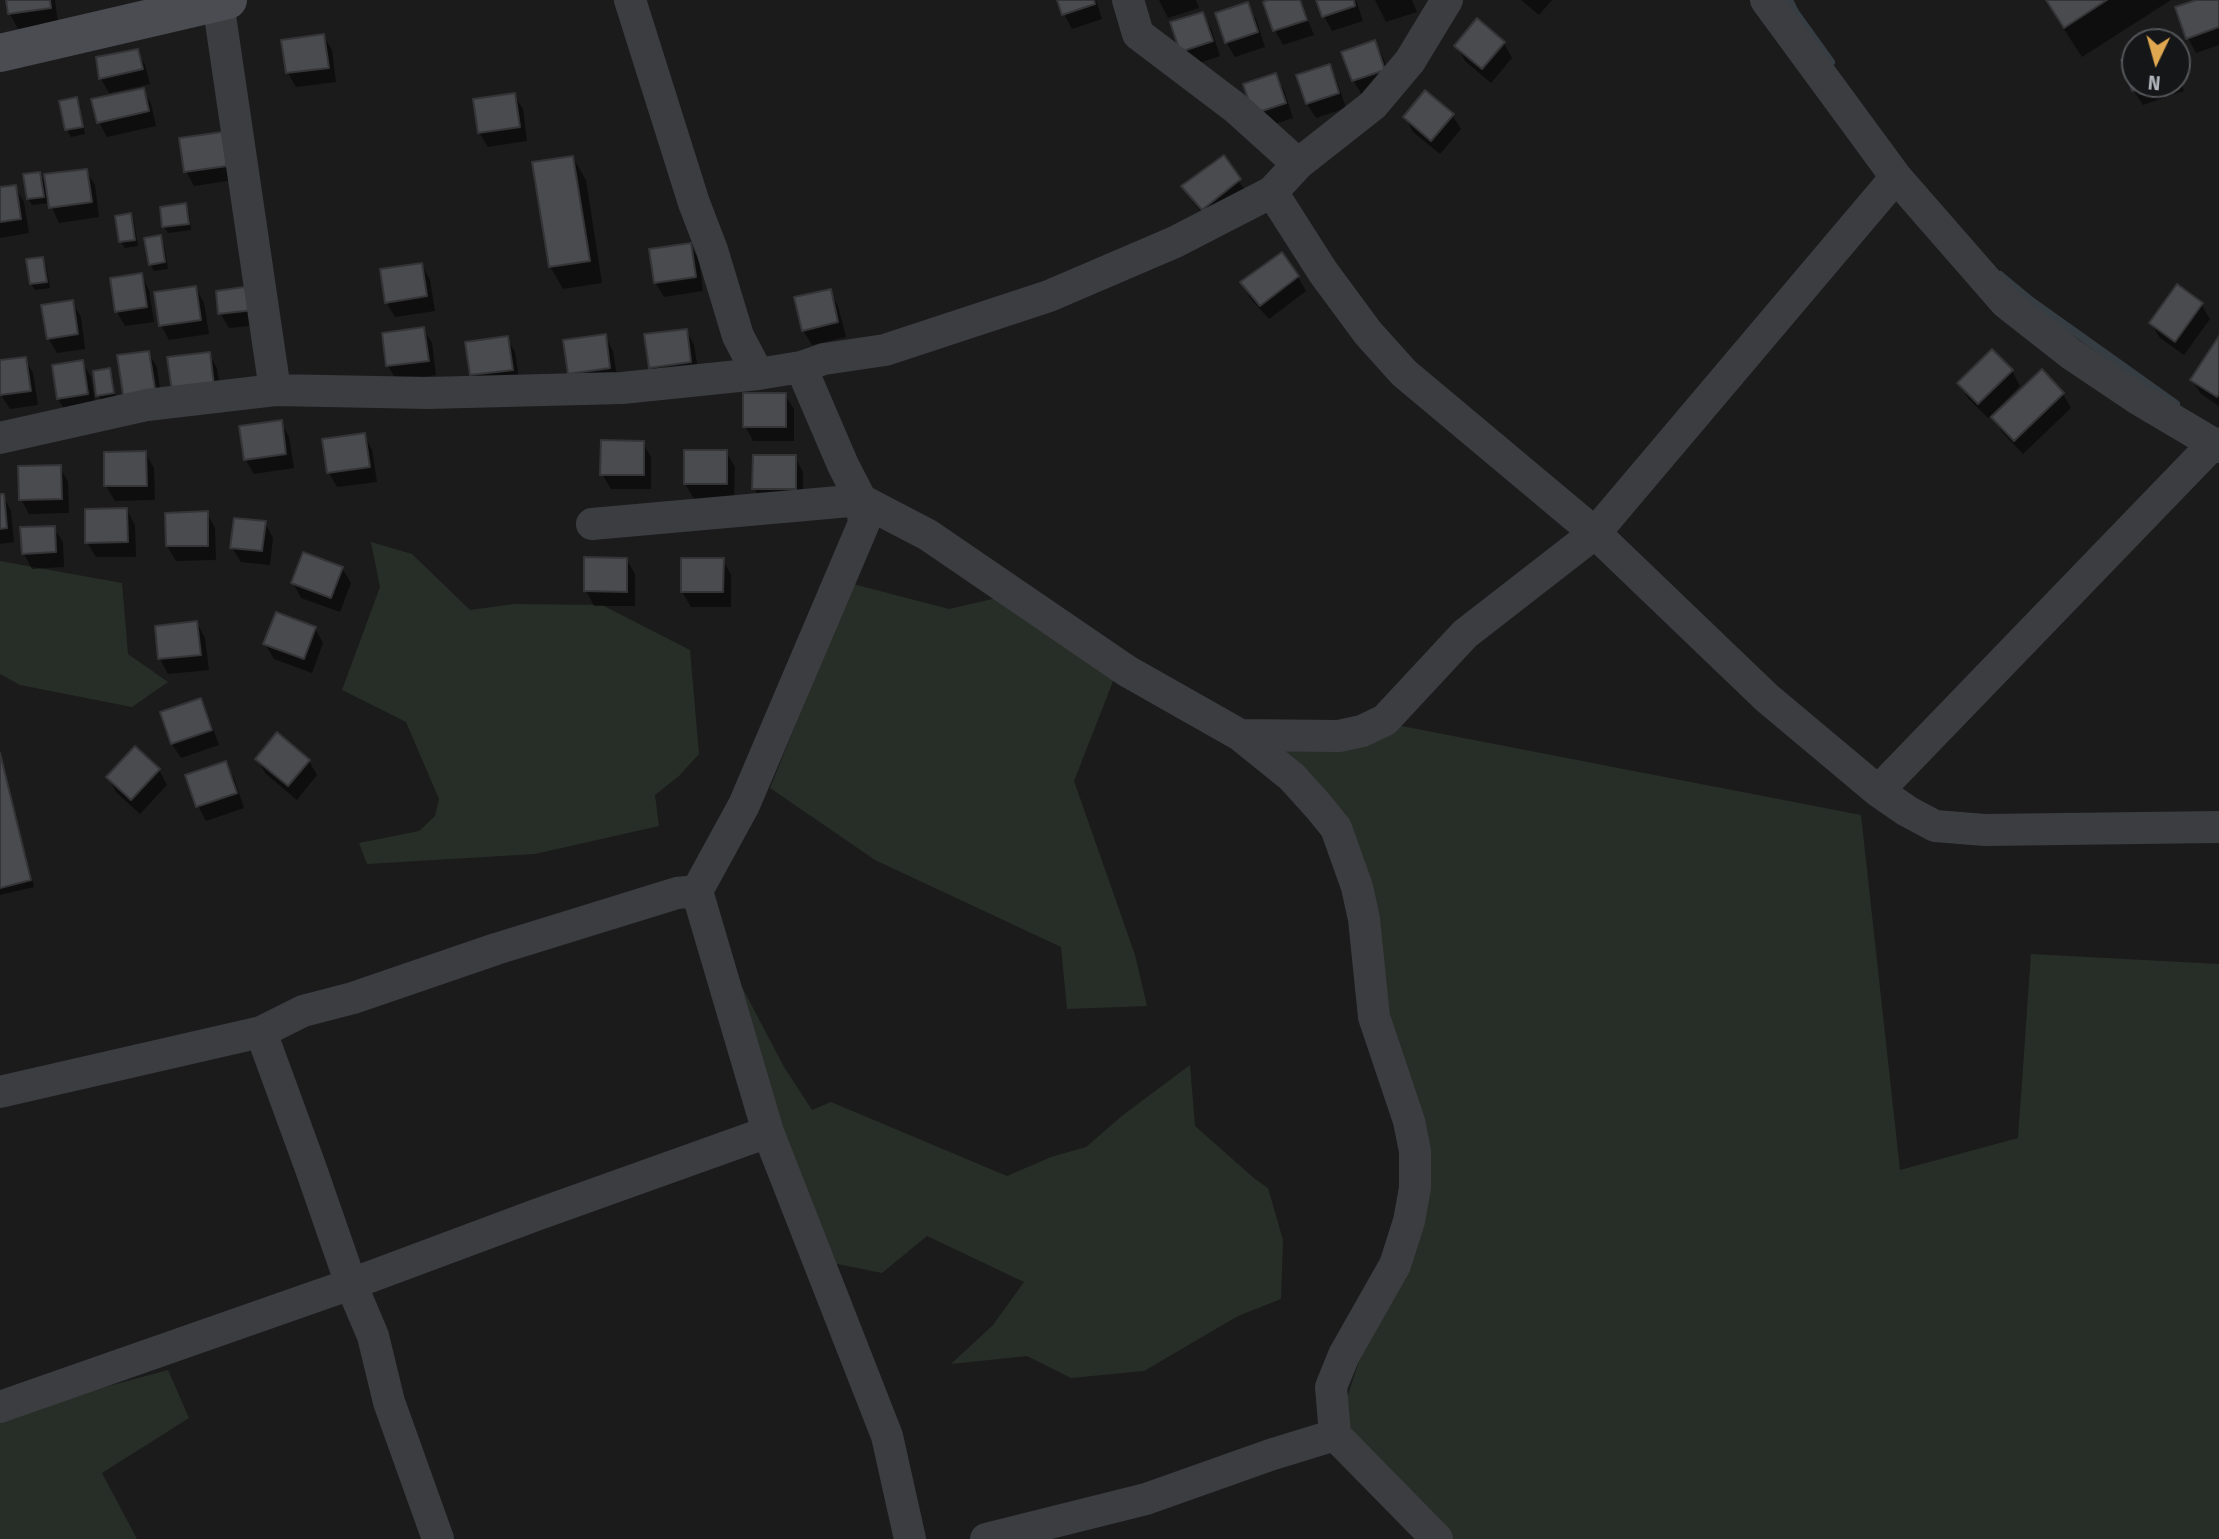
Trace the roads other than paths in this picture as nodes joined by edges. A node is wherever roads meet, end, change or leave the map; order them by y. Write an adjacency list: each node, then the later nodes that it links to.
1 (630, 0): 11 (street)
2 (1128, 0): 7 (street)
3 (1447, 0): 7 (street)
4 (1766, 0): 8 (street)
5 (223, 1): 6 (street); 12 (street)
6 (0, 53)
7 (1298, 163): 9 (street)
8 (1896, 177): 14 (street); 17 (street)
9 (1272, 192): 10 (street); 17 (street)
10 (801, 367): 11 (street); 15 (street)
11 (758, 374): 12 (street)
12 (275, 390): 13 (street)
13 (0, 438)
14 (2217, 445): 19 (street)
15 (861, 500): 16 (street); 18 (street); 21 (street)
16 (592, 524)
17 (1595, 533): 18 (street); 19 (street)
18 (1240, 735): 27 (street)
19 (1878, 791): 20 (street)
20 (2219, 827)
21 (697, 891): 22 (street); 24 (street)
22 (261, 1032): 23 (street); 25 (street)
23 (0, 1092)
24 (768, 1132): 25 (street); 29 (street)
25 (351, 1284): 26 (street); 28 (street)
26 (0, 1407)
27 (1335, 1434): 30 (street); 31 (street)
28 (438, 1539)
29 (910, 1539)
30 (986, 1539)
31 (1437, 1539)

